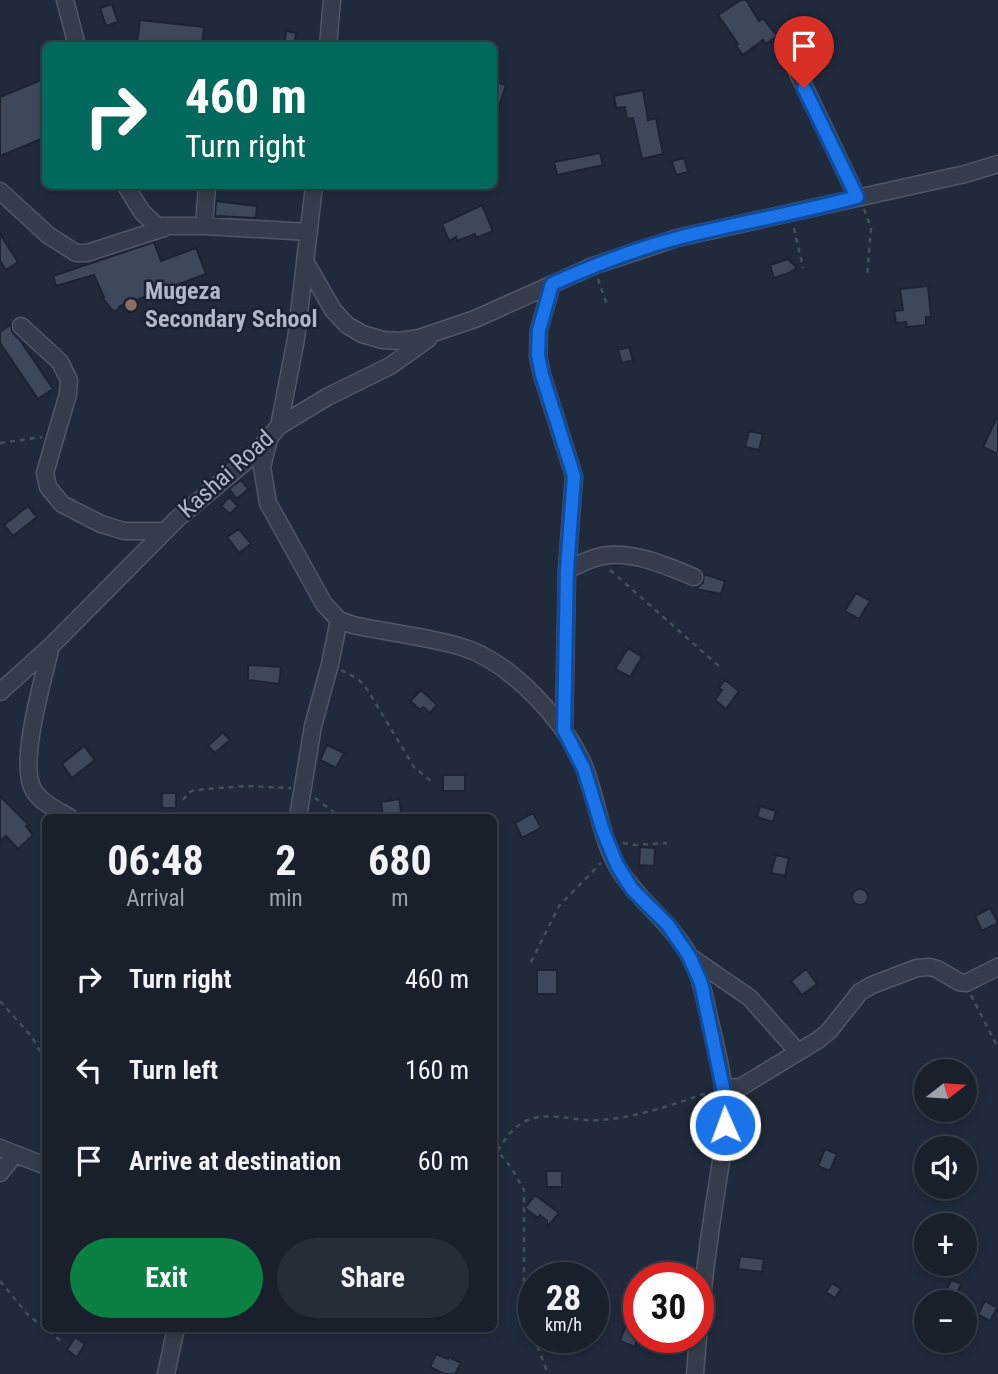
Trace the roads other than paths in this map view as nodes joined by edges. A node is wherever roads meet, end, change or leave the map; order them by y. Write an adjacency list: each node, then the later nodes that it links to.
1 (65, 0): 3 (street)
2 (332, 0): 4 (street)
3 (76, 42)
4 (328, 42)
5 (786, 48): 11 (street)
6 (996, 168): 11 (street)
7 (128, 189): 13 (street)
8 (207, 189): 12 (street)
9 (314, 189): 14 (street, Kashai Road)
10 (0, 191): 13 (street)
11 (857, 197): 16 (street)
12 (204, 226): 13 (street); 14 (street)
13 (164, 228)
14 (309, 232): 15 (street, Kashai Road)
15 (305, 261): 18 (street); 19 (street, Kashai Road)
16 (552, 284): 18 (street); 22 (street)
17 (21, 326): 21 (street)
18 (437, 332): 19 (street)
19 (279, 426): 20 (street, Kashai Road)
20 (269, 439): 21 (street, Kashai Road); 24 (street)
21 (164, 531): 25 (street, Kashai Road)
22 (567, 570): 23 (street); 27 (street)
23 (694, 577)
24 (339, 620): 27 (street); 29 (street)
25 (51, 646): 26 (street, Kashai Road); 28 (street)
26 (0, 692)
27 (564, 730): 30 (street)
28 (64, 814)
29 (299, 814)
30 (689, 956): 32 (street); 33 (street)
31 (998, 967): 32 (street)
32 (797, 1051): 33 (street)
33 (723, 1088): 37 (street)
34 (7, 1151): 35 (street); 36 (street)
35 (42, 1164)
36 (0, 1173)
37 (706, 1262)
38 (175, 1332): 40 (street)
39 (697, 1353): 41 (street)
40 (166, 1374)
41 (695, 1374)

